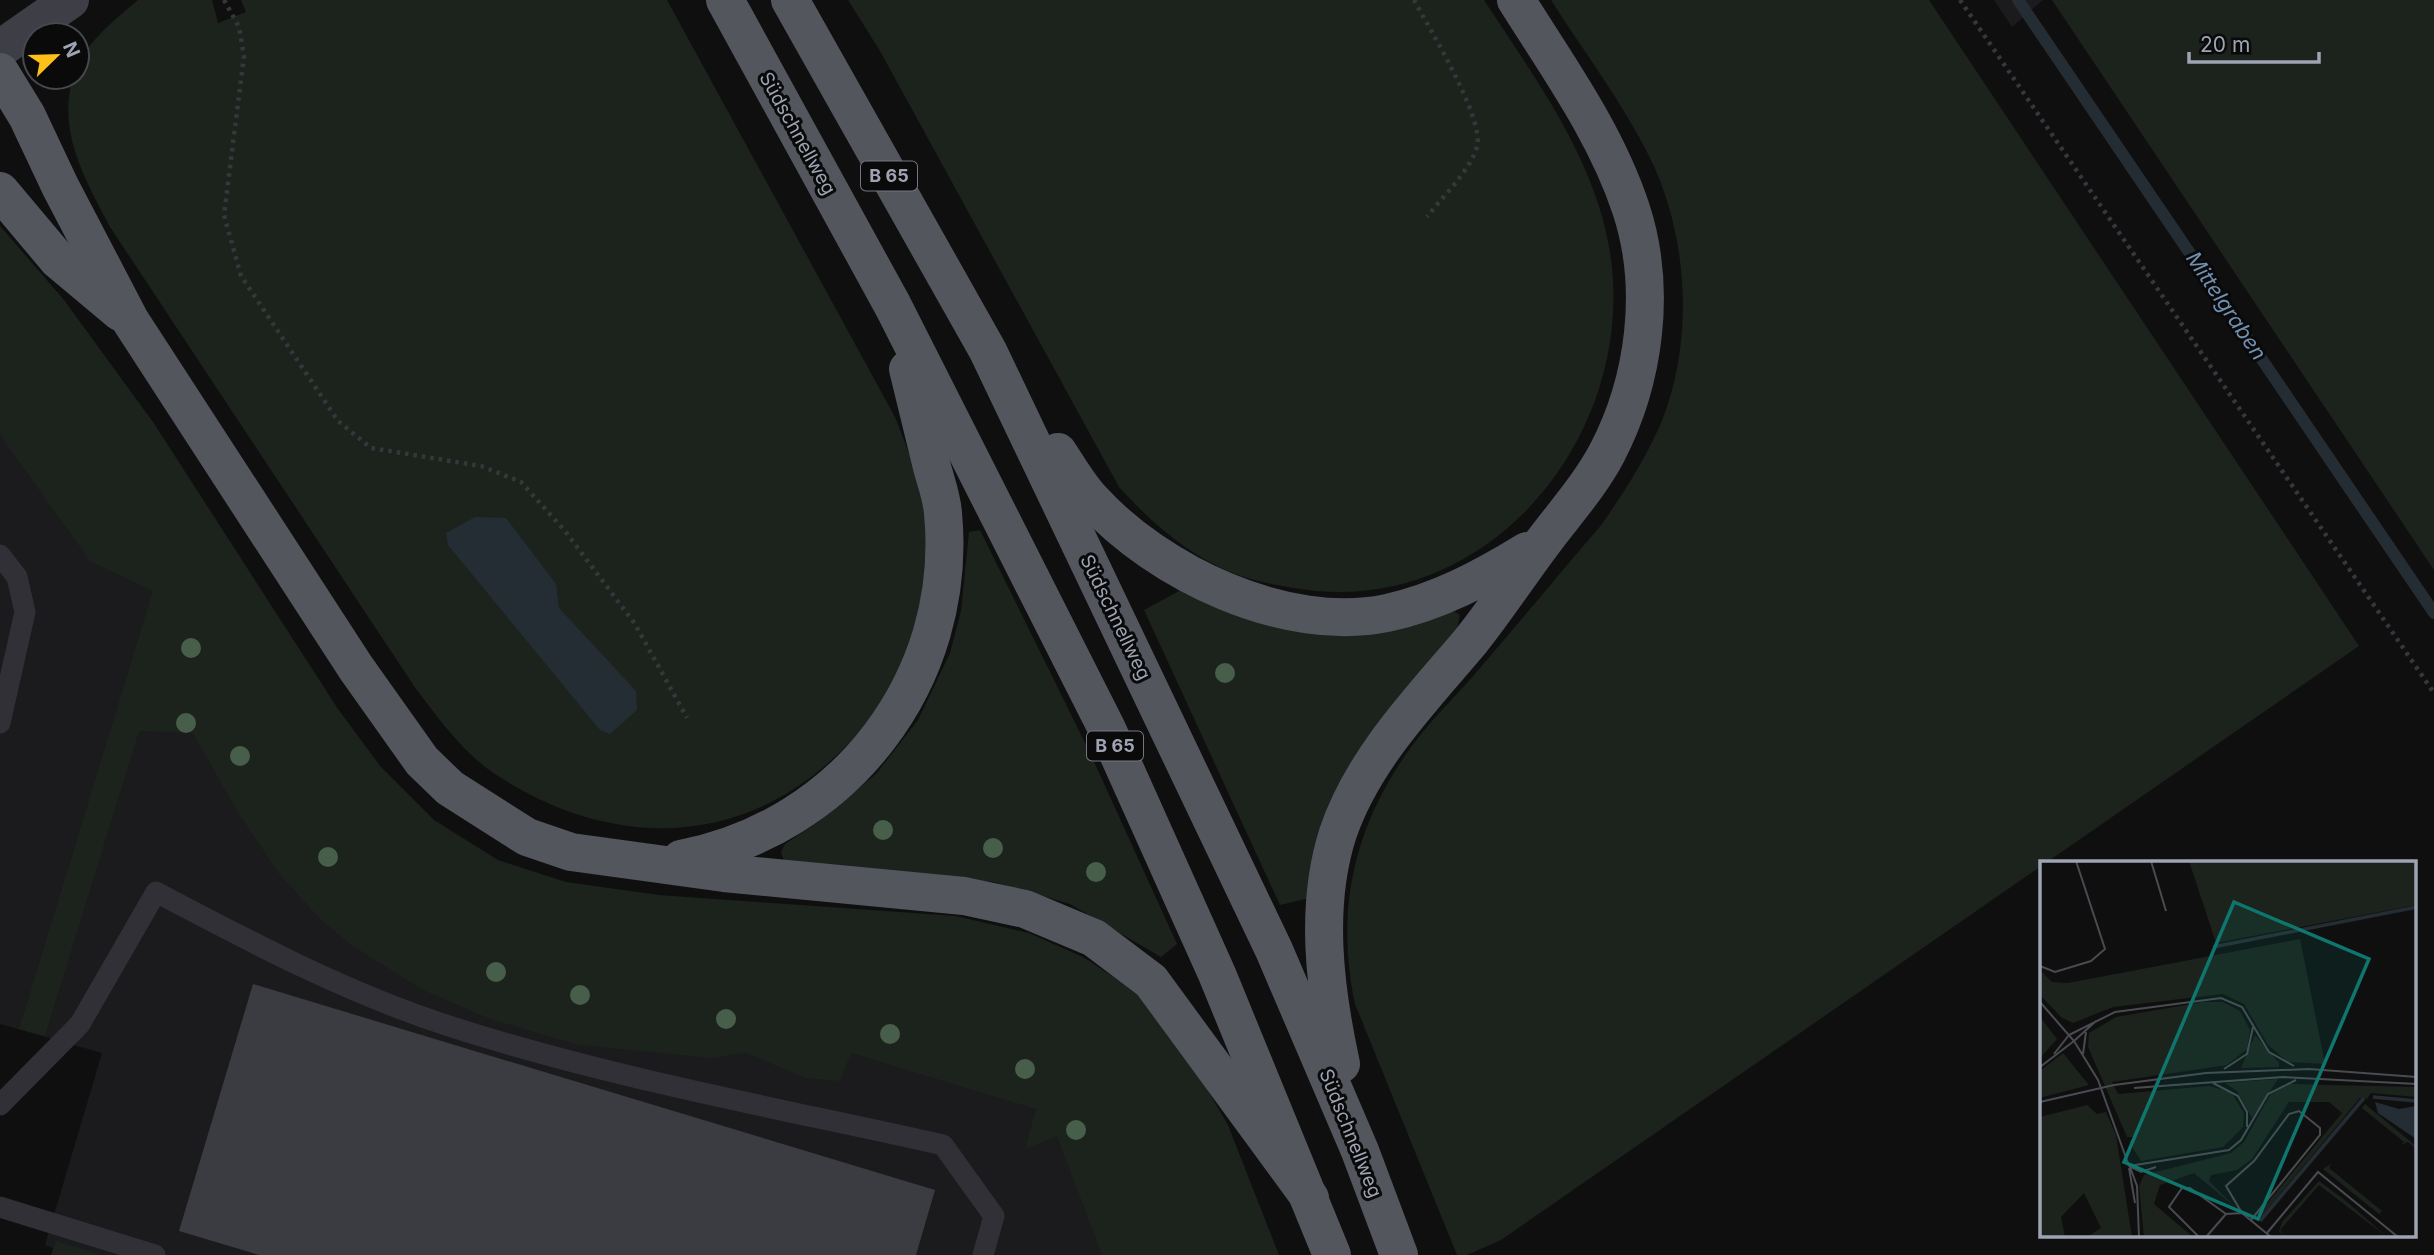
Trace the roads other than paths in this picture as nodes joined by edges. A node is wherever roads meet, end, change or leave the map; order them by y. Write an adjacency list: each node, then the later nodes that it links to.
1 (70, 0): 5 (main road)
2 (725, 0): 8 (highway, Südschnellweg / B 65)
3 (790, 0): 10 (highway, Südschnellweg / B 65)
4 (1516, 0): 11 (highway)
5 (0, 49)
6 (0, 72): 9 (highway)
7 (0, 191): 9 (highway)
8 (893, 306): 14 (highway); 17 (highway, Südschnellweg / B 65)
9 (130, 320): 14 (highway)
10 (988, 351): 11 (highway); 16 (highway, Südschnellweg / B 65)
11 (1544, 541): 16 (highway)
12 (0, 555): 13 (lane)
13 (0, 723)
14 (661, 863): 17 (highway)
15 (0, 1105): 20 (lane)
16 (1360, 1151): 22 (highway, Südschnellweg / B 65)
17 (1310, 1198): 21 (highway, Südschnellweg / B 65)
18 (0, 1208): 19 (lane)
19 (155, 1255)
20 (983, 1255)
21 (1332, 1255)
22 (1399, 1255)

